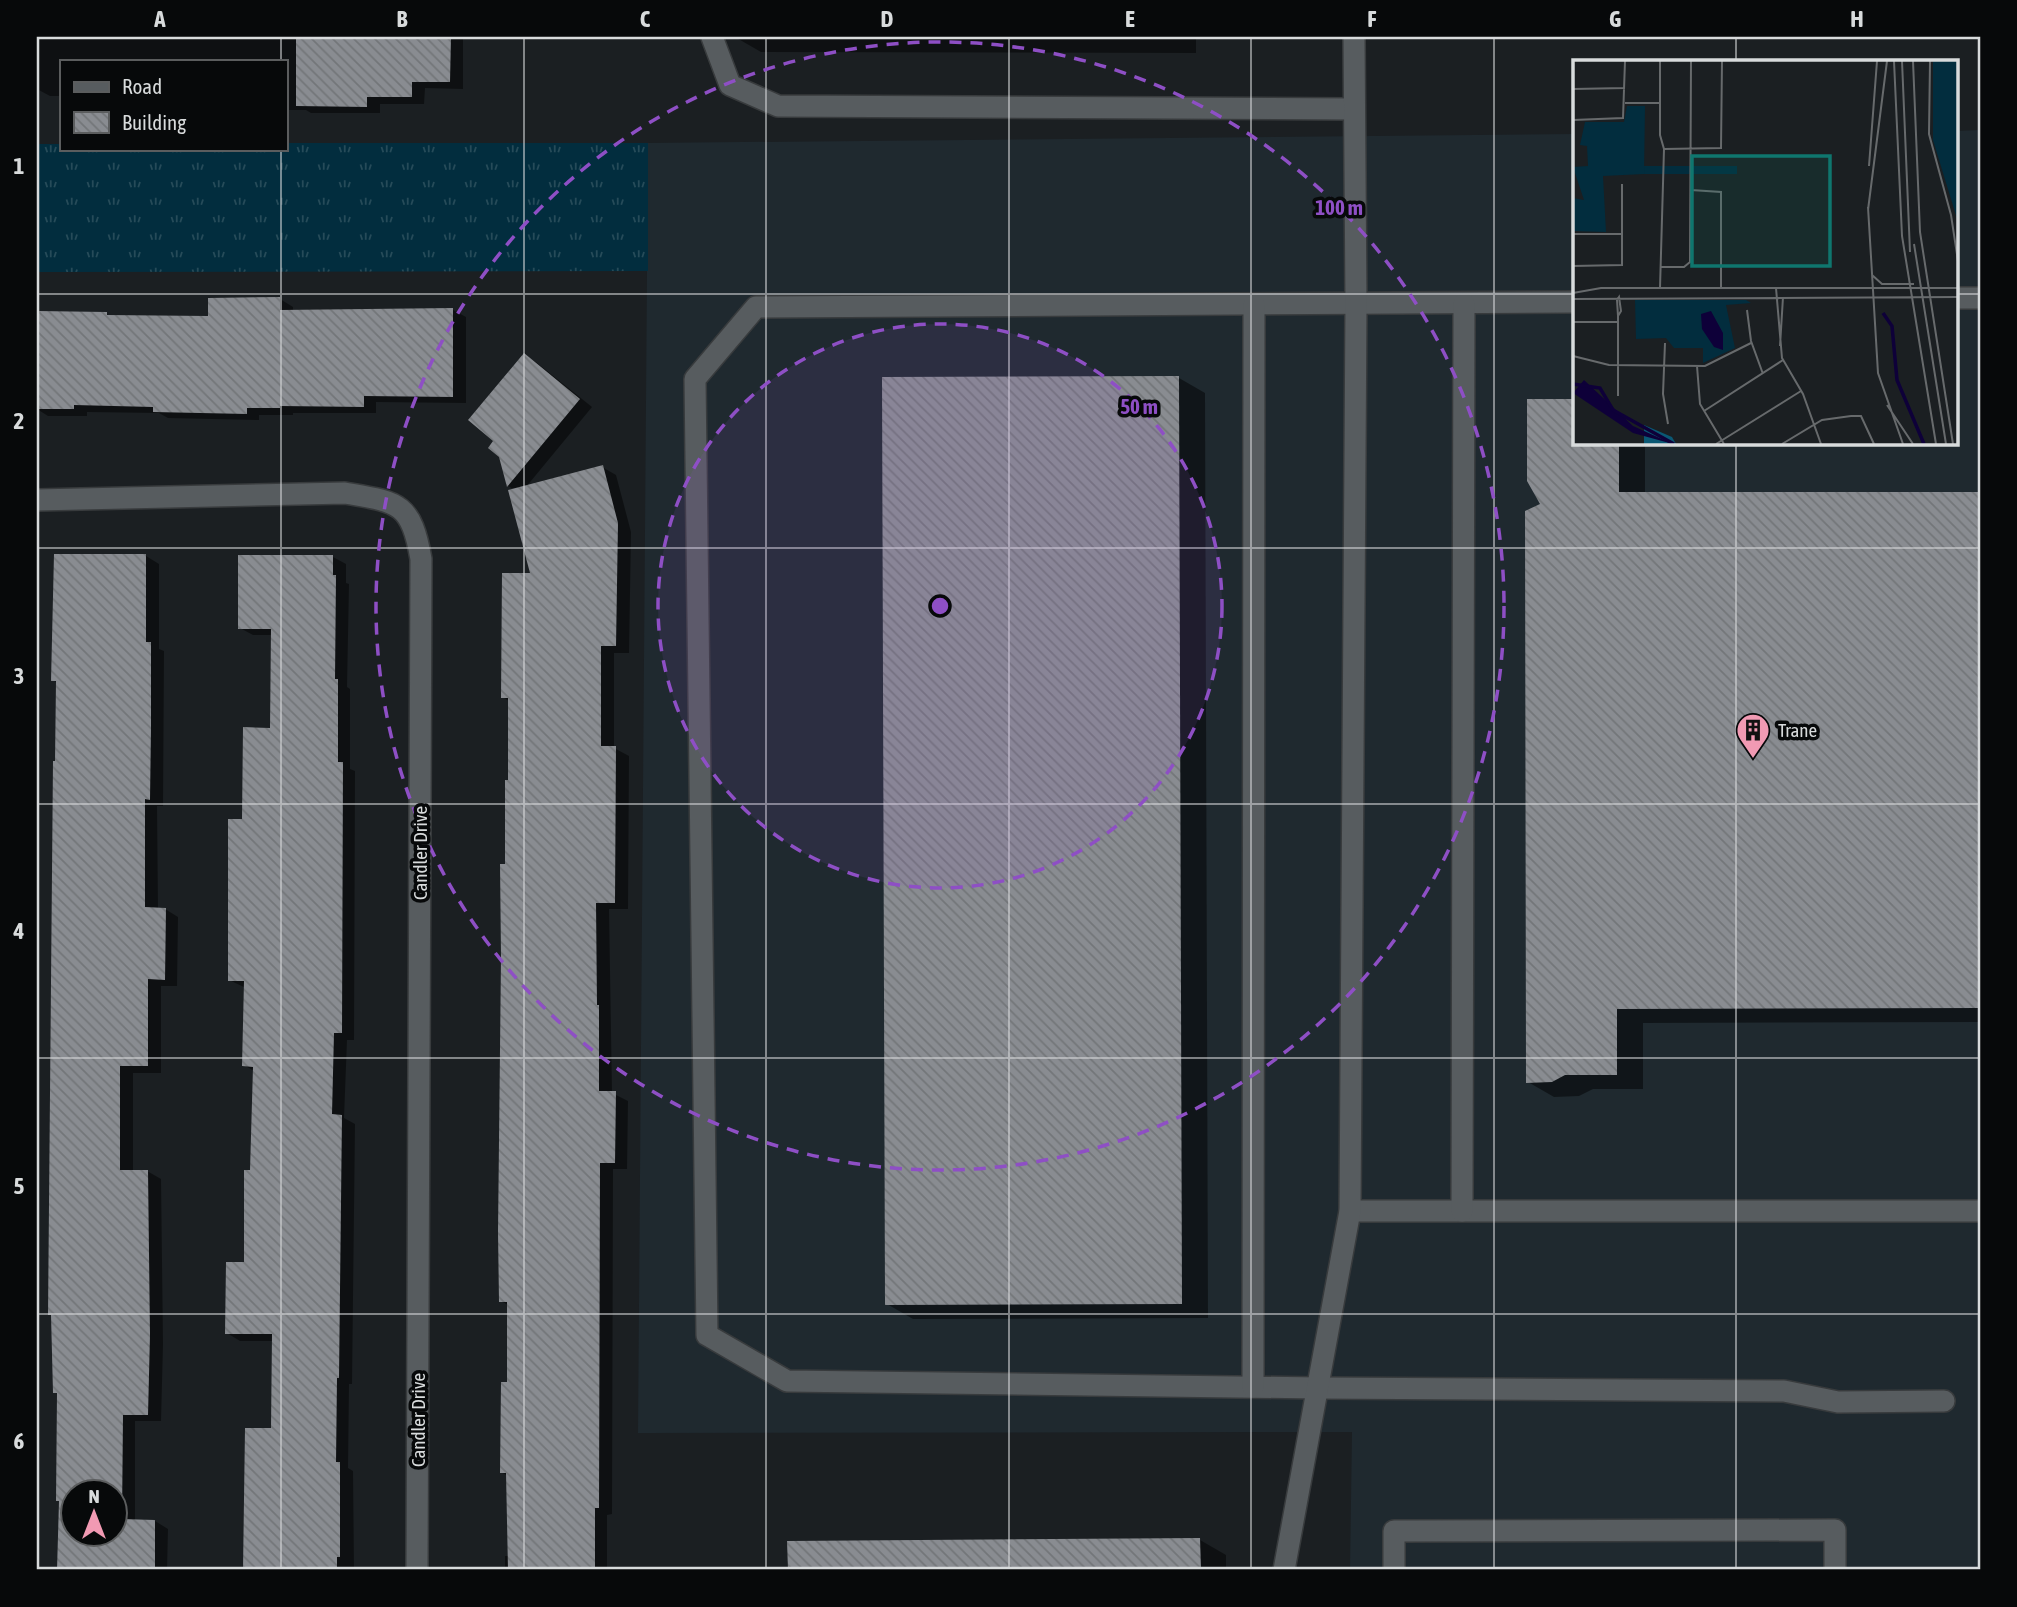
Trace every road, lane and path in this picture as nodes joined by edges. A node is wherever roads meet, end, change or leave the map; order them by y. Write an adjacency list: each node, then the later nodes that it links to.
1 (712, 37): 3 (street)
2 (1354, 37): 3 (street)
3 (1354, 109): 7 (street)
4 (1958, 298): 5 (street)
5 (1980, 298)
6 (1573, 302): 8 (street)
7 (1356, 304): 8 (street); 9 (street); 11 (street)
8 (1464, 304): 12 (street)
9 (1254, 305): 14 (street); 14 (street)
10 (37, 500): 17 (street, Candler Drive)
11 (1350, 1211): 12 (street); 15 (street)
12 (1462, 1211): 13 (street)
13 (1980, 1211)
14 (1253, 1387): 15 (street)
15 (1318, 1388): 16 (street); 18 (street)
16 (1944, 1401)
17 (417, 1570)
18 (1284, 1570)
19 (1394, 1570): 20 (street)
20 (1835, 1570)

